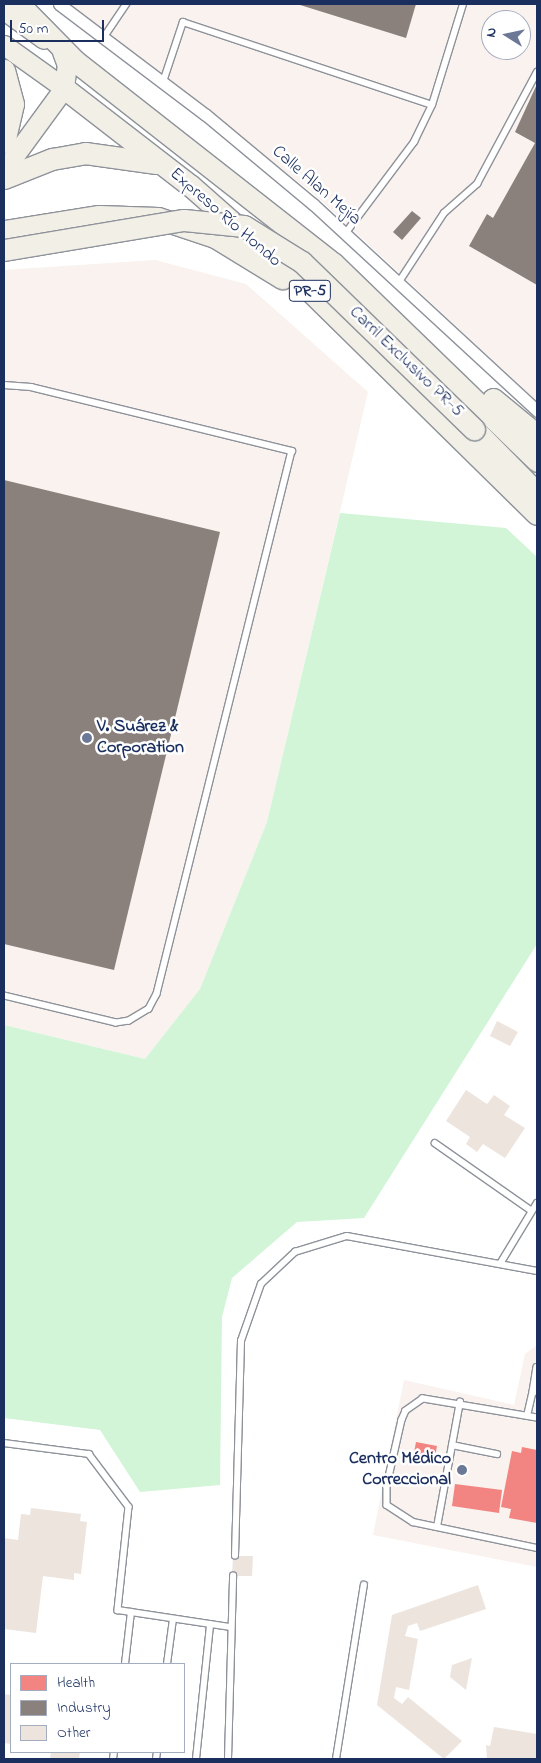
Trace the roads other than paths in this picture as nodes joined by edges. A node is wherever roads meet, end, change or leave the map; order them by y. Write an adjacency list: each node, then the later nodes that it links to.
1 (19, 4): 8 (highway)
2 (58, 4): 6 (street, Calle Alan Mejía)
3 (126, 4): 6 (lane)
4 (463, 4): 13 (lane)
5 (4, 10): 8 (highway, Expreso Río Hondo / PR-5)
6 (104, 37): 11 (street, Calle Alan Mejía)
7 (4, 45): 12 (highway, Expreso Río Hondo / PR-5)
8 (69, 56): 12 (highway); 23 (highway, Expreso Río Hondo / PR-5)
9 (4, 70): 14 (highway)
10 (537, 72): 21 (lane)
11 (164, 82): 13 (lane); 19 (street, Calle Alan Mejía)
12 (64, 88): 15 (highway, Expreso Río Hondo / PR-5); 16 (highway)
13 (432, 106): 19 (lane)
14 (4, 142)
15 (163, 165): 17 (highway); 22 (highway, Expreso Río Hondo / PR-5)
16 (4, 170)
17 (4, 178)
18 (4, 231): 22 (highway)
19 (346, 234): 21 (street, Calle Alan Mejía)
20 (4, 250): 28 (highway, Carril Exclusivo PR-5, bridge)
21 (398, 282): 25 (street, Calle Alan Mejía)
22 (310, 291): 29 (highway, Expreso Río Hondo / PR-5)
23 (386, 311): 26 (highway); 27 (highway, Expreso Río Hondo / PR-5)
24 (4, 385): 30 (lane)
25 (537, 411)
26 (537, 435)
27 (537, 460)
28 (537, 493)
29 (537, 514)
30 (4, 996)
31 (434, 1143): 33 (lane)
32 (537, 1203): 33 (lane)
33 (532, 1211): 34 (lane)
34 (500, 1264): 35 (lane); 46 (lane)
35 (537, 1271)
36 (537, 1367): 37 (lane)
37 (535, 1391): 39 (lane)
38 (460, 1402): 39 (lane); 42 (lane); 44 (lane)
39 (527, 1416): 40 (lane)
40 (537, 1418)
41 (4, 1443): 49 (lane)
42 (452, 1445): 43 (lane); 44 (lane)
43 (497, 1454)
44 (437, 1527): 45 (lane)
45 (537, 1548)
46 (235, 1556)
47 (234, 1576): 52 (lane)
48 (364, 1584): 57 (lane)
49 (131, 1612): 50 (lane); 53 (lane)
50 (173, 1619): 51 (lane); 54 (lane)
51 (210, 1625): 52 (lane); 55 (lane)
52 (231, 1627): 56 (lane)
53 (125, 1663)
54 (167, 1663)
55 (196, 1759)
56 (228, 1759)
57 (336, 1759)

